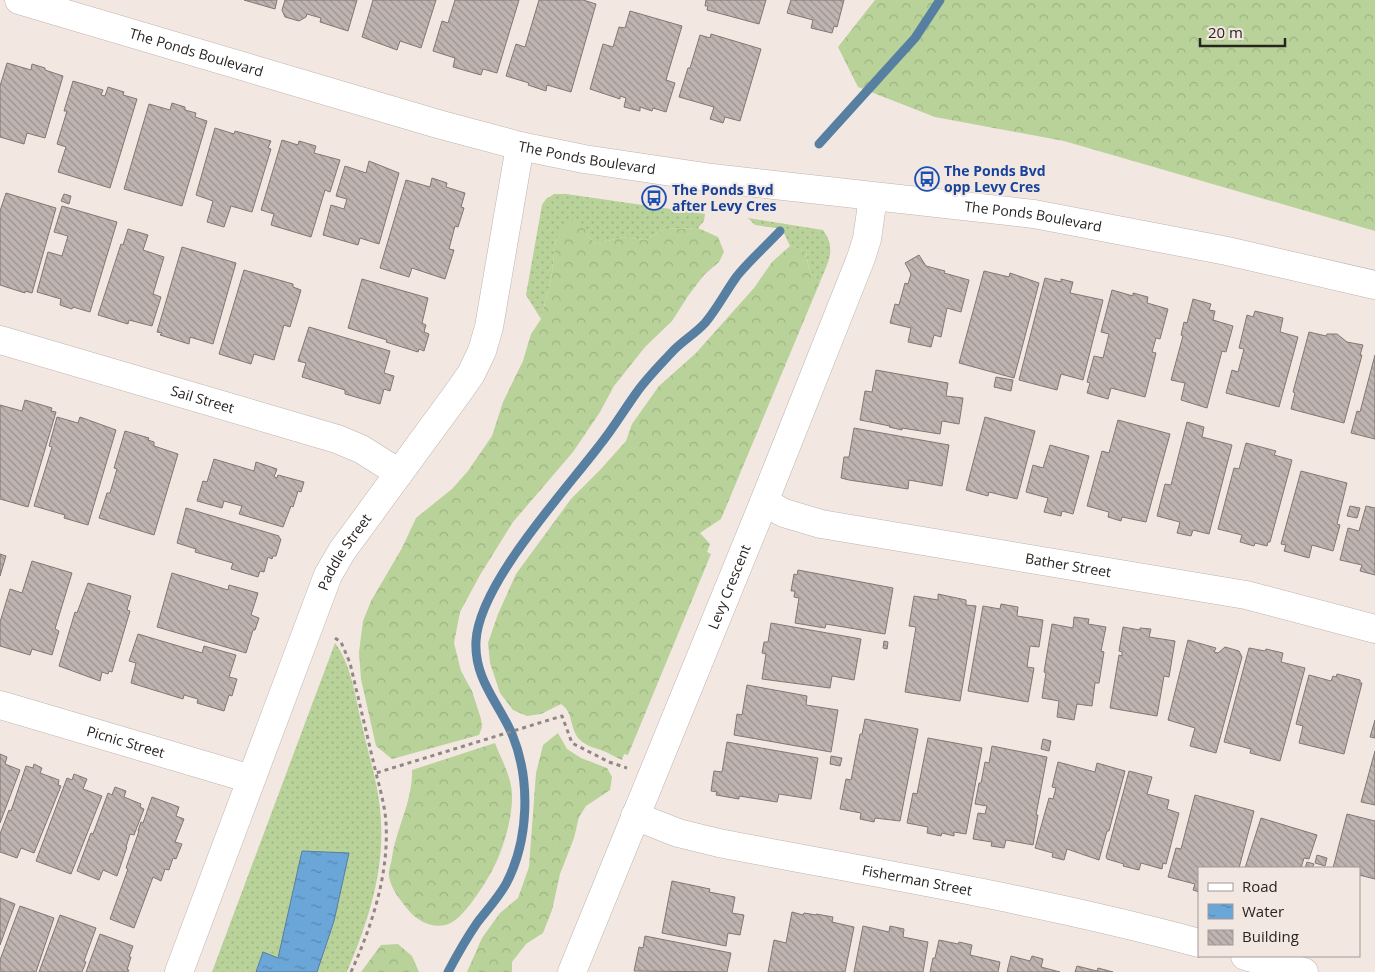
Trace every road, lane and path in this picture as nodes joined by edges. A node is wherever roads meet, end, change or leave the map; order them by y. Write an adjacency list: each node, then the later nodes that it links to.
1 (19, 0): 2 (street, The Ponds Boulevard)
2 (520, 146): 3 (street, The Ponds Boulevard); 6 (street, Paddle Street)
3 (873, 197): 4 (street, The Ponds Boulevard); 7 (street, Levy Crescent)
4 (1375, 285)
5 (0, 340): 6 (street, Sail Street)
6 (399, 473): 13 (street, Paddle Street)
7 (764, 502): 8 (street, Bather Street); 14 (street, Levy Crescent)
8 (1375, 629)
9 (332, 635): 12 (path)
10 (0, 705): 13 (street, Picnic Street)
11 (632, 769): 12 (path)
12 (376, 773): 18 (path)
13 (251, 779): 17 (street, Paddle Street)
14 (635, 816): 15 (street, Fisherman Street); 19 (street, Levy Crescent)
15 (1198, 943)
16 (1249, 957): 20 (street)
17 (179, 972)
18 (352, 972)
19 (572, 972)
20 (1304, 972)

